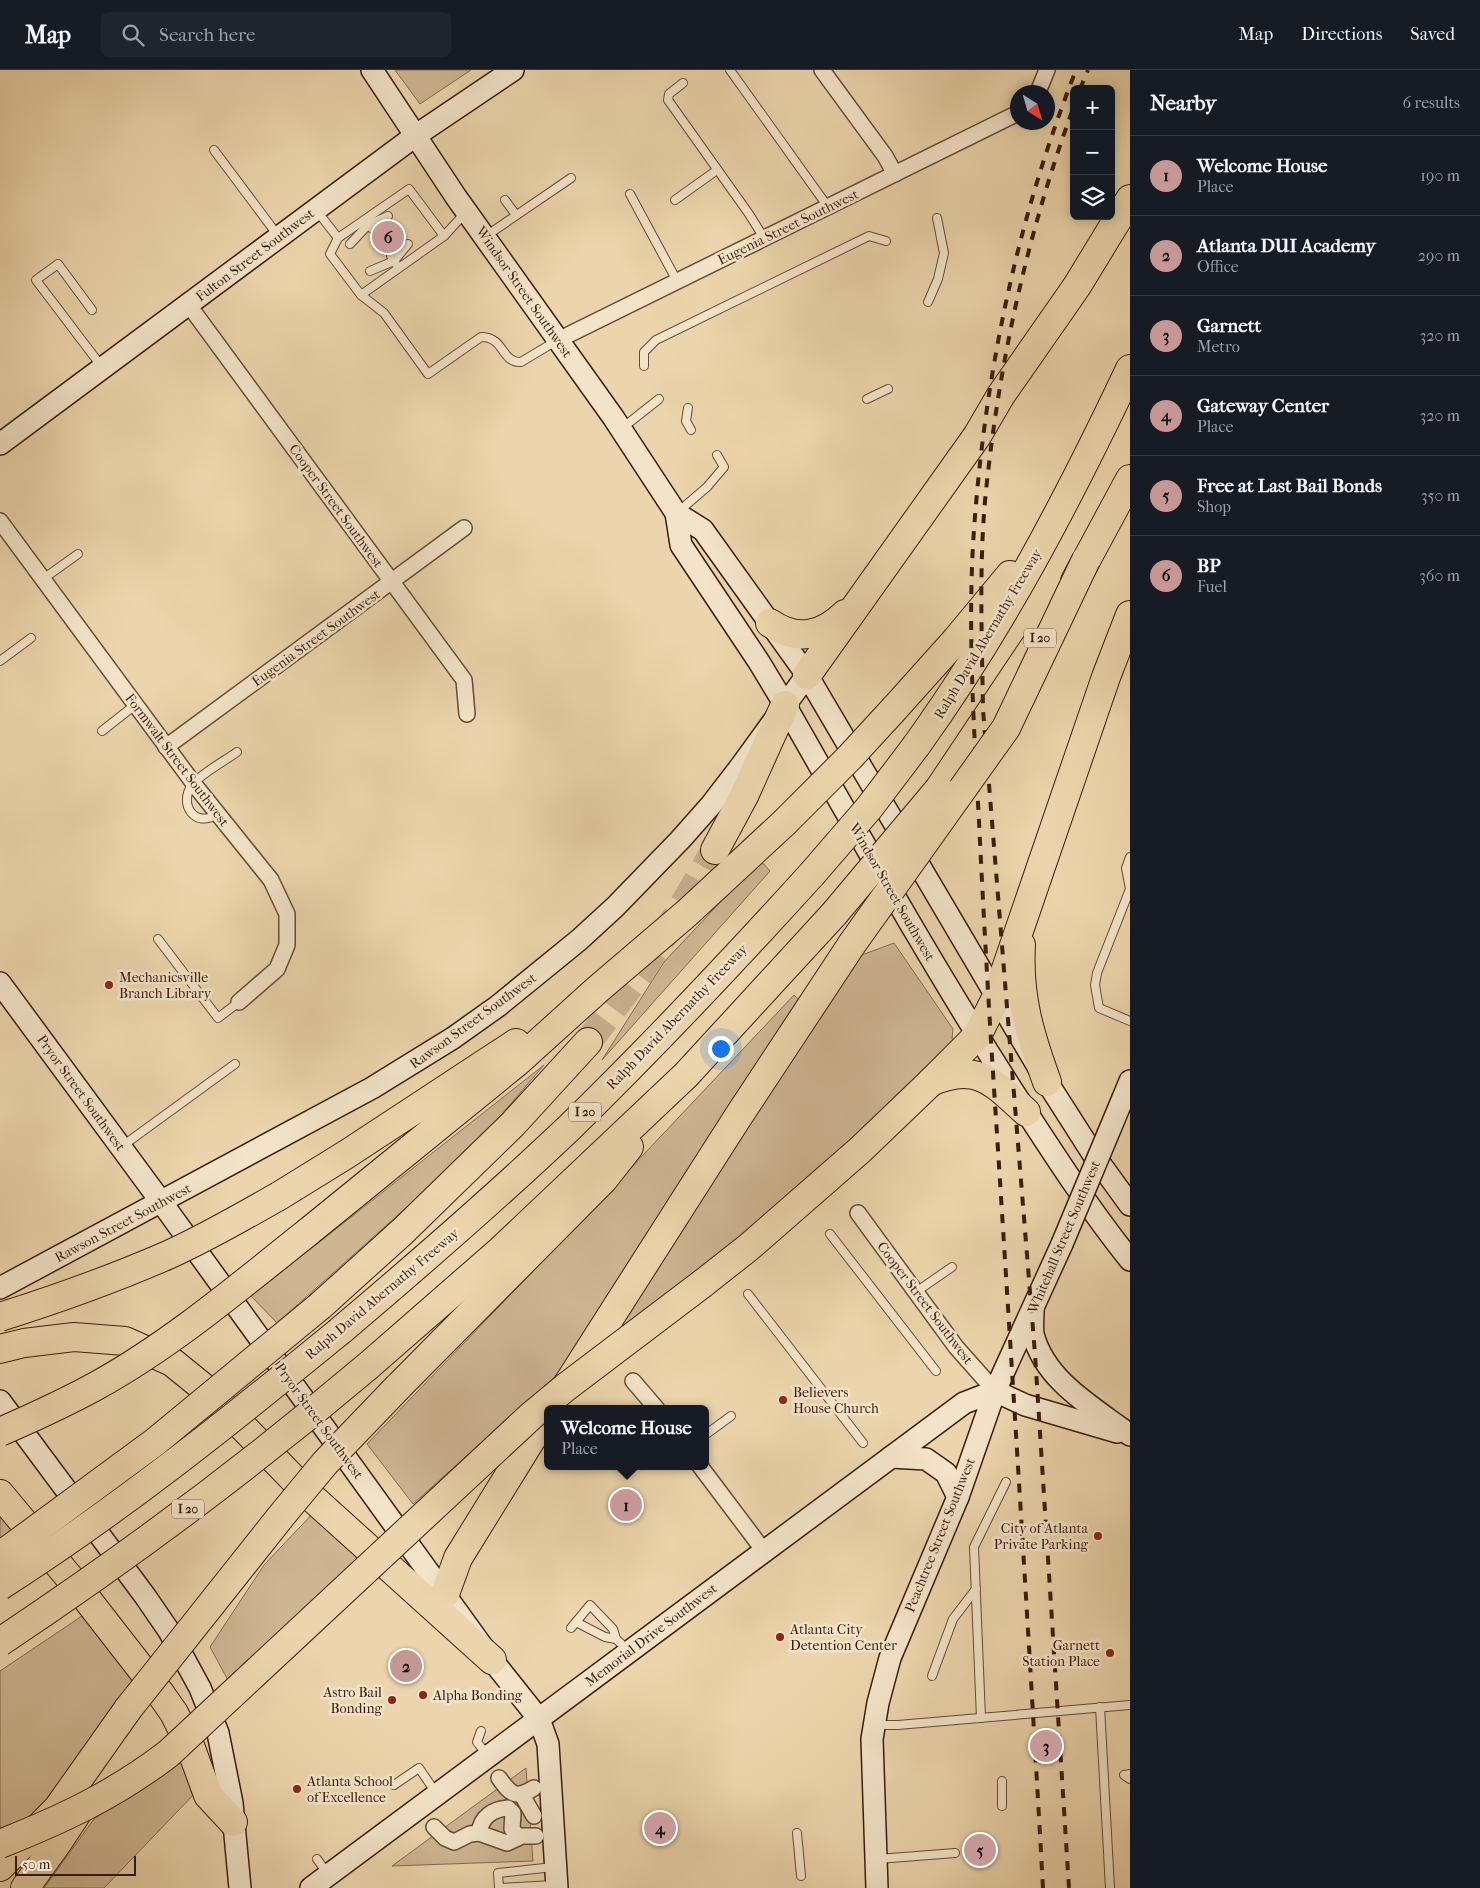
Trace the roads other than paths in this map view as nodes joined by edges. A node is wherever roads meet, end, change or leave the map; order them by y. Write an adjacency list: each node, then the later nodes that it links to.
1 (372, 70): 9 (main road, Windsor Street Southwest)
2 (513, 70): 9 (main road, Fulton Street Southwest)
3 (730, 70): 18 (lane)
4 (822, 70): 12 (street)
5 (1047, 70): 7 (street)
6 (683, 83): 11 (lane)
7 (1041, 85)
8 (1010, 117): 12 (street, Eugenia Street Southwest)
9 (415, 136): 19 (main road, Fulton Street Southwest); 20 (main road, Windsor Street Southwest)
10 (214, 150): 26 (lane)
11 (717, 170): 16 (lane); 29 (lane)
12 (895, 174): 18 (street, Eugenia Street Southwest)
13 (571, 178): 21 (lane)
14 (630, 194): 36 (lane)
15 (506, 200): 21 (lane)
16 (675, 200)
17 (1130, 200): 62 (highway)
18 (828, 207): 29 (street, Eugenia Street Southwest)
19 (315, 210): 26 (main road, Fulton Street Southwest); 28 (lane)
20 (466, 212): 25 (lane); 27 (main road, Windsor Street Southwest)
21 (516, 215): 27 (lane)
22 (388, 216): 24 (lane)
23 (937, 218): 38 (lane)
24 (368, 224): 25 (lane); 28 (lane); 31 (lane)
25 (444, 236): 34 (lane)
26 (279, 237): 39 (main road, Fulton Street Southwest)
27 (485, 237): 41 (main road, Windsor Street Southwest)
28 (338, 238): 37 (lane)
29 (764, 238): 36 (street, Eugenia Street Southwest)
30 (886, 241): 42 (lane)
31 (350, 244)
32 (408, 244): 33 (lane)
33 (392, 259): 34 (lane); 35 (lane)
34 (399, 268): 37 (lane)
35 (370, 271)
36 (677, 282): 41 (street, Eugenia Street Southwest)
37 (361, 295): 41 (lane)
38 (928, 302)
39 (188, 304): 43 (main road, Fulton Street Southwest); 61 (street, Cooper Street Southwest)
40 (92, 310): 43 (lane)
41 (558, 340): 49 (main road, Windsor Street Southwest)
42 (644, 366)
43 (102, 368): 51 (main road, Fulton Street Southwest)
44 (1130, 369): 57 (highway, Ralph David Abernathy Freeway / I 20)
45 (888, 389): 47 (lane)
46 (659, 399): 49 (lane)
47 (867, 399)
48 (688, 408): 50 (lane)
49 (621, 429): 54 (main road, Windsor Street Southwest)
50 (692, 430)
51 (0, 444)
52 (718, 455): 54 (lane)
53 (1130, 479): 59 (highway, I 20)
54 (676, 514): 64 (main road, Windsor Street Southwest); 69 (main road, Windsor Street Southwest)
55 (0, 520): 60 (street, Formwalt Street Southwest)
56 (464, 528): 61 (street, Eugenia Street Southwest)
57 (1051, 529): 81 (highway, bridge); 127 (highway, Ralph David Abernathy Freeway / I 20, bridge)
58 (78, 554): 60 (lane)
59 (1086, 560): 88 (highway, I 20, bridge); 112 (highway, bridge)
60 (43, 579): 68 (street, Formwalt Street Southwest)
61 (392, 582): 70 (street, Cooper Street Southwest); 72 (street, Eugenia Street Southwest)
62 (860, 599): 64 (highway); 67 (highway)
63 (1130, 615): 78 (highway)
64 (770, 623): 67 (main road, Windsor Street Southwest)
65 (31, 638): 66 (lane)
66 (0, 662)
67 (807, 675): 69 (main road, Rawson Street Southwest); 82 (main road, Windsor Street Southwest)
68 (135, 705): 71 (lane); 72 (street, Formwalt Street Southwest)
69 (785, 705): 75 (highway); 85 (main road, Windsor Street Southwest); 95 (main road, Rawson Street Southwest)
70 (467, 714)
71 (102, 731)
72 (166, 747): 74 (street, Formwalt Street Southwest)
73 (237, 752): 74 (lane)
74 (193, 783): 83 (street, Formwalt Street Southwest)
75 (715, 850)
76 (1130, 857): 77 (lane)
77 (1130, 889): 84 (lane)
78 (1023, 917): 82 (highway); 89 (highway)
79 (158, 939): 83 (lane)
80 (0, 983): 93 (main road, Pryor Street Southwest)
81 (598, 989): 104 (highway, bridge); 116 (highway, bridge)
82 (996, 998): 85 (highway); 89 (main road, Windsor Street Southwest)
83 (239, 1002)
84 (1130, 1021)
85 (977, 1036): 90 (highway); 92 (main road, Windsor Street Southwest)
86 (588, 1042): 126 (highway, bridge)
87 (235, 1064): 93 (lane)
88 (686, 1075): 130 (highway, I 20, bridge); 136 (highway, bridge)
89 (1047, 1082): 94 (main road, Windsor Street Southwest)
90 (930, 1083): 92 (highway); 110 (highway, bridge)
91 (1127, 1089): 103 (main road, Whitehall Street Southwest, bridge)
92 (1026, 1112): 98 (main road, Windsor Street Southwest)
93 (121, 1147): 95 (main road, Pryor Street Southwest)
94 (1127, 1201)
95 (162, 1203): 100 (main road, Rawson Street Southwest); 129 (main road, Pryor Street Southwest)
96 (858, 1213): 101 (street, Cooper Street Southwest)
97 (830, 1234): 106 (lane)
98 (1130, 1260)
99 (952, 1267): 101 (lane)
100 (0, 1288)
101 (916, 1292): 108 (street, Cooper Street Southwest)
102 (748, 1294): 119 (lane)
103 (1033, 1310): 108 (main road, Whitehall Street Southwest); 118 (main road)
104 (0, 1318)
105 (0, 1349): 132 (highway)
106 (936, 1371)
107 (634, 1381): 113 (street)
108 (995, 1391): 118 (main road); 120 (main road, Memorial Drive Southwest); 124 (main road, Peachtree Street Southwest)
109 (0, 1400): 152 (main road)
110 (544, 1405)
111 (544, 1405): 158 (highway, bridge)
112 (554, 1405)
113 (654, 1405)
114 (731, 1416): 117 (lane)
115 (544, 1419): 129 (highway)
116 (0, 1432)
117 (709, 1432)
118 (1130, 1436)
119 (863, 1443)
120 (891, 1456): 124 (main road); 125 (main road, Memorial Drive Southwest)
121 (703, 1470): 125 (street)
122 (1006, 1482): 128 (lane)
123 (0, 1494): 152 (highway)
124 (958, 1497): 139 (main road, Peachtree Street Southwest)
125 (764, 1551): 131 (main road, Memorial Drive Southwest)
126 (0, 1556)
127 (0, 1586)
128 (976, 1589): 133 (lane); 138 (lane)
129 (446, 1594): 132 (main road, Pryor Street Southwest)
130 (0, 1642)
131 (622, 1645): 131 (lane); 137 (main road, Memorial Drive Southwest)
132 (492, 1660): 137 (main road, Pryor Street Southwest)
133 (932, 1676)
134 (1130, 1705): 135 (lane)
135 (1100, 1707): 138 (lane); 168 (lane)
136 (132, 1715): 161 (highway); 164 (highway)
137 (539, 1718): 141 (main road, Memorial Drive Southwest); 163 (main road, Pryor Street Southwest)
138 (981, 1718): 139 (lane)
139 (874, 1725): 160 (main road, Peachtree Street Southwest)
140 (481, 1731): 141 (lane)
141 (488, 1757): 148 (main road, Memorial Drive Southwest)
142 (1130, 1774): 144 (lane)
143 (499, 1778): 147 (street)
144 (1130, 1780)
145 (1002, 1781): 149 (lane)
146 (394, 1785): 148 (lane)
147 (523, 1792): 150 (street); 151 (street)
148 (437, 1794): 166 (main road, Memorial Drive Southwest)
149 (1002, 1806)
150 (508, 1808): 154 (street); 157 (street)
151 (534, 1816)
152 (233, 1822): 165 (main road)
153 (434, 1827): 154 (street)
154 (479, 1833): 157 (street)
155 (797, 1833): 162 (lane)
156 (536, 1836): 157 (street)
157 (518, 1837)
158 (0, 1844)
159 (955, 1853): 160 (lane)
160 (876, 1860): 167 (main road, Peachtree Street Southwest)
161 (0, 1867)
162 (801, 1876)
163 (556, 1880): 163 (lane)
164 (25, 1888)
165 (240, 1888)
166 (311, 1888)
167 (877, 1888)
168 (1110, 1888)

